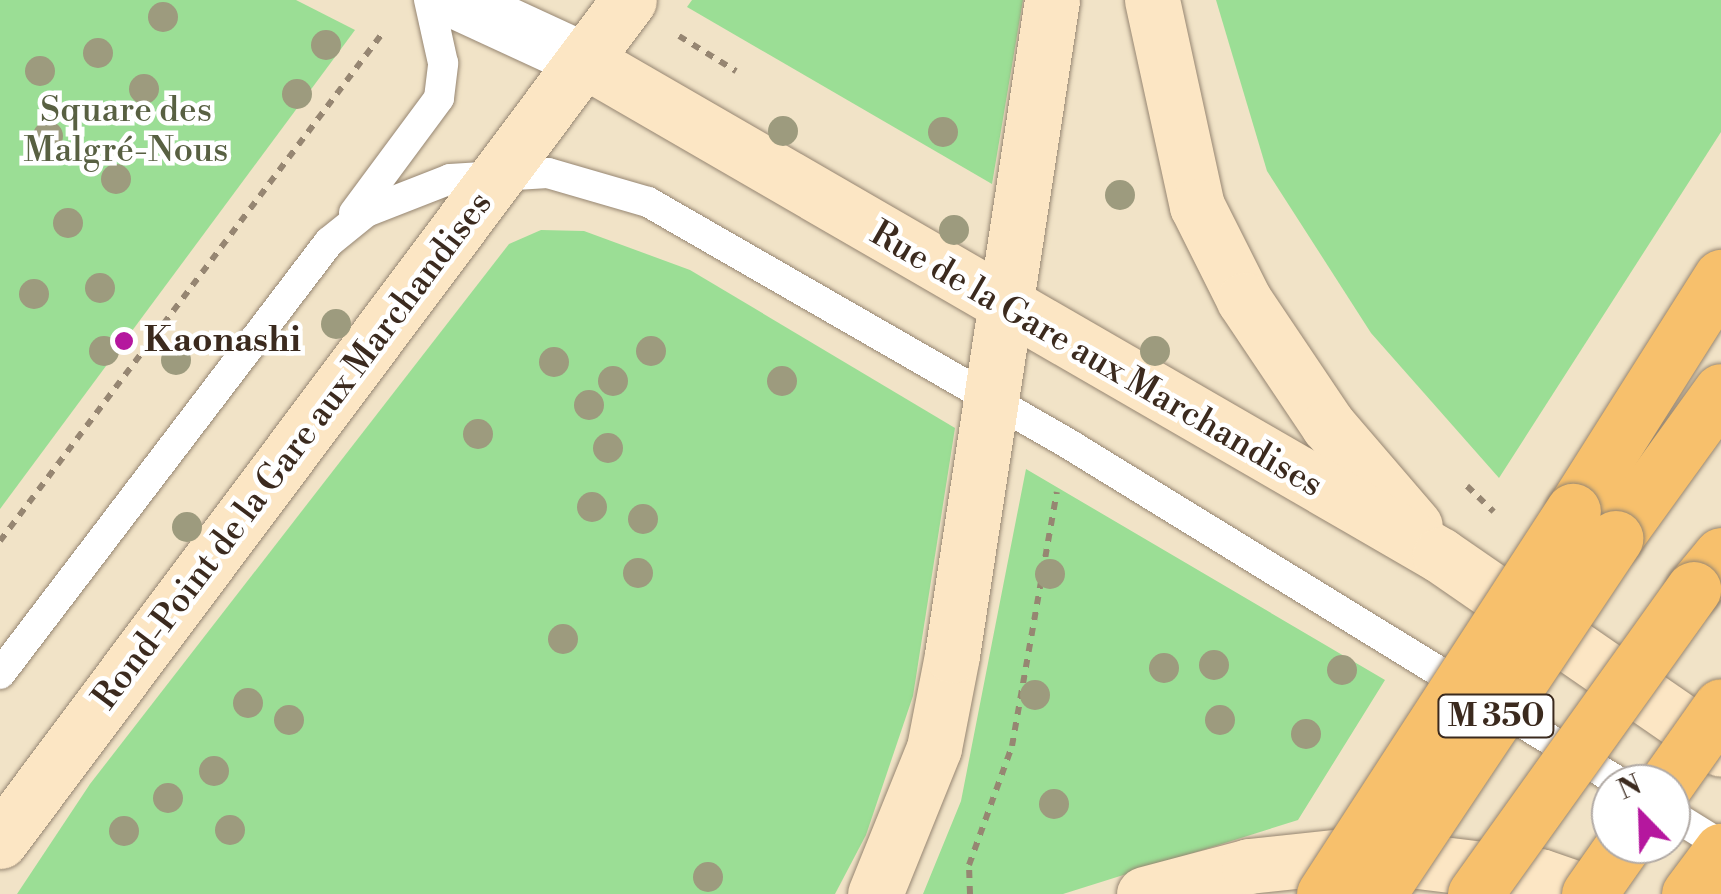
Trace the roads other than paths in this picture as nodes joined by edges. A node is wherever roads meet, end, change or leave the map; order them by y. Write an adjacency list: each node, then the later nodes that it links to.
1 (429, 0): 8 (lane)
2 (454, 0): 6 (street, Rue de la Gare aux Marchandises)
3 (628, 0): 6 (main road, Rond-Point de la Gare aux Marchandises)
4 (1052, 0): 10 (main road)
5 (1152, 0): 14 (main road)
6 (584, 60): 7 (main road, Rond-Point de la Gare aux Marchandises); 10 (main road, Rue de la Gare aux Marchandises)
7 (504, 170): 8 (lane); 12 (lane); 22 (main road, Rond-Point de la Gare aux Marchandises)
8 (330, 242): 16 (lane)
9 (1721, 277): 13 (highway)
10 (1003, 310): 12 (main road); 14 (main road, Rue de la Gare aux Marchandises)
11 (1721, 391): 13 (highway, M 350)
12 (991, 402): 20 (lane); 25 (main road)
13 (1594, 524): 27 (highway, bridge); 28 (highway, M 350, bridge)
14 (1440, 555): 18 (main road, Rue de la Gare aux Marchandises)
15 (1707, 572): 29 (highway, bridge)
16 (0, 674)
17 (1721, 706): 19 (highway, bridge)
18 (1721, 749)
19 (1680, 764)
20 (1591, 765)
21 (1691, 828): 23 (lane)
22 (0, 841)
23 (1721, 848): 31 (highway)
24 (1610, 864): 30 (highway, bridge)
25 (875, 894)
26 (1144, 894): 30 (main road)
27 (1324, 894)
28 (1378, 894)
29 (1475, 894)
30 (1590, 894)
31 (1689, 894)

